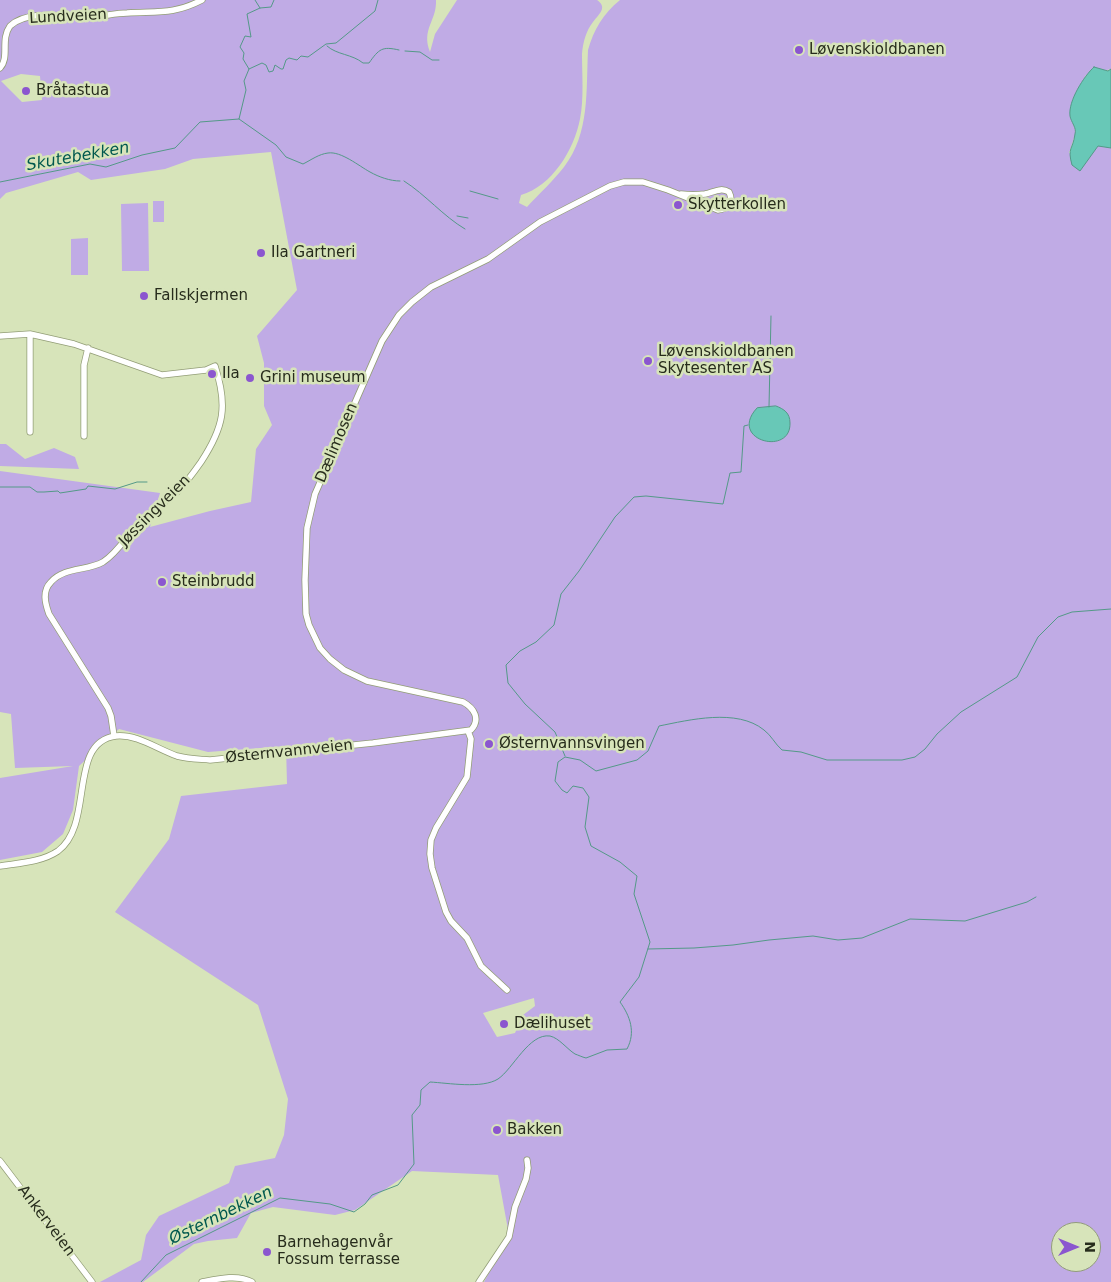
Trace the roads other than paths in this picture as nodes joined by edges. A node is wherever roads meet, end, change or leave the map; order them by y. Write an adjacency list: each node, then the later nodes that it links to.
1 (202, 0): 2 (street, Lundveien)
2 (0, 68)
3 (680, 194): 3 (street, Dælimosen); 9 (street, Dælimosen)
4 (30, 334): 5 (street, Jøssingveien); 6 (street, Jøssingveien); 7 (street)
5 (0, 336)
6 (88, 348): 8 (street); 10 (street, Jøssingveien)
7 (30, 432)
8 (84, 436)
9 (470, 730): 10 (street, Østernvannveien); 12 (street)
10 (114, 736): 11 (street)
11 (0, 866)
12 (507, 990)
13 (527, 1160): 18 (street)
14 (0, 1161): 15 (street, Ankerveien)
15 (92, 1282)
16 (202, 1282): 17 (street)
17 (252, 1282)
18 (479, 1282)

